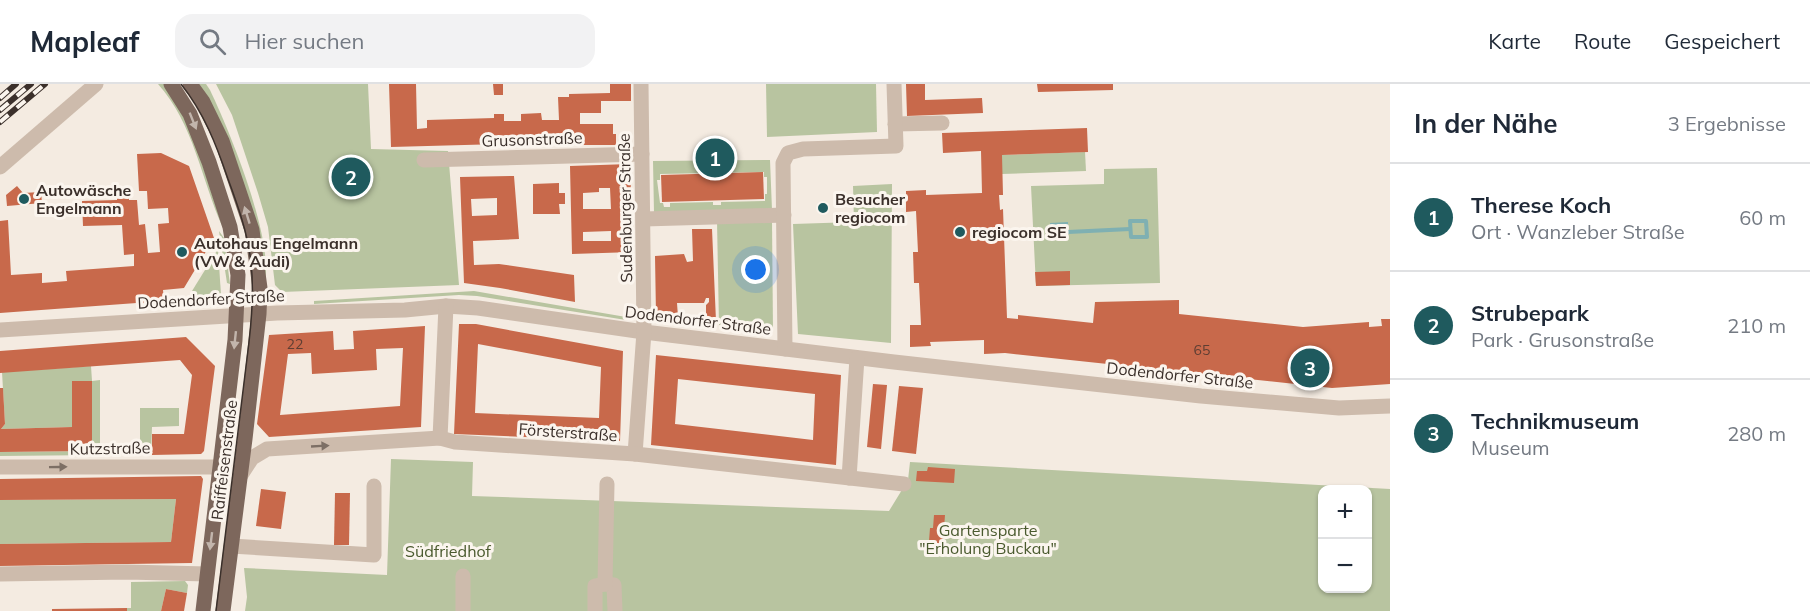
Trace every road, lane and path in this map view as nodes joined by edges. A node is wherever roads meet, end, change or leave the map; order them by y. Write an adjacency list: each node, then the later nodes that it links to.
1 (96, 84): 10 (street)
2 (171, 84): 14 (main road, one-way to 14)
3 (190, 84): 14 (main road, one-way to 3)
4 (641, 84): 8 (street, Sudenburger Straße)
5 (894, 84): 7 (street)
6 (942, 123): 7 (street)
7 (896, 124): 11 (street)
8 (642, 154): 9 (street, Grusonstraße); 12 (street, Sudenburger Straße)
9 (424, 160)
10 (0, 167)
11 (784, 215): 12 (street); 17 (street)
12 (644, 219): 16 (street, Sudenburger Straße)
13 (446, 306): 14 (street, Dodendorfer Straße); 16 (street, Dodendorfer Straße); 20 (street)
14 (249, 315): 15 (street, Dodendorfer Straße); 23 (main road, Raiffeisenstraße, one-way to 23); 24 (main road, Raiffeisenstraße); 29 (main road)
15 (0, 330)
16 (644, 332): 17 (street, Dodendorfer Straße); 21 (street, Sudenburger Straße)
17 (785, 349): 18 (street, Dodendorfer Straße)
18 (857, 358): 19 (street, Dodendorfer Straße); 25 (street)
19 (1390, 406)
20 (440, 438): 21 (street, Försterstraße); 24 (street, Försterstraße, one-way to 20)
21 (635, 454): 25 (street, Försterstraße)
22 (0, 467): 23 (street, Kutzstraße, one-way to 23)
23 (220, 467): 32 (main road, Raiffeisenstraße, one-way to 32)
24 (240, 475): 29 (main road, Raiffeisenstraße)
25 (849, 478): 27 (street, Försterstraße)
26 (607, 484): 34 (street)
27 (904, 484)
28 (374, 486): 30 (street)
29 (236, 511): 30 (main road, Raiffeisenstraße)
30 (231, 546): 36 (main road, Raiffeisenstraße)
31 (0, 574): 32 (street)
32 (207, 574): 35 (main road, Raiffeisenstraße)
33 (463, 576): 37 (street)
34 (604, 584): 38 (street); 39 (street)
35 (203, 611)
36 (223, 611)
37 (463, 611)
38 (595, 611)
39 (615, 611)

